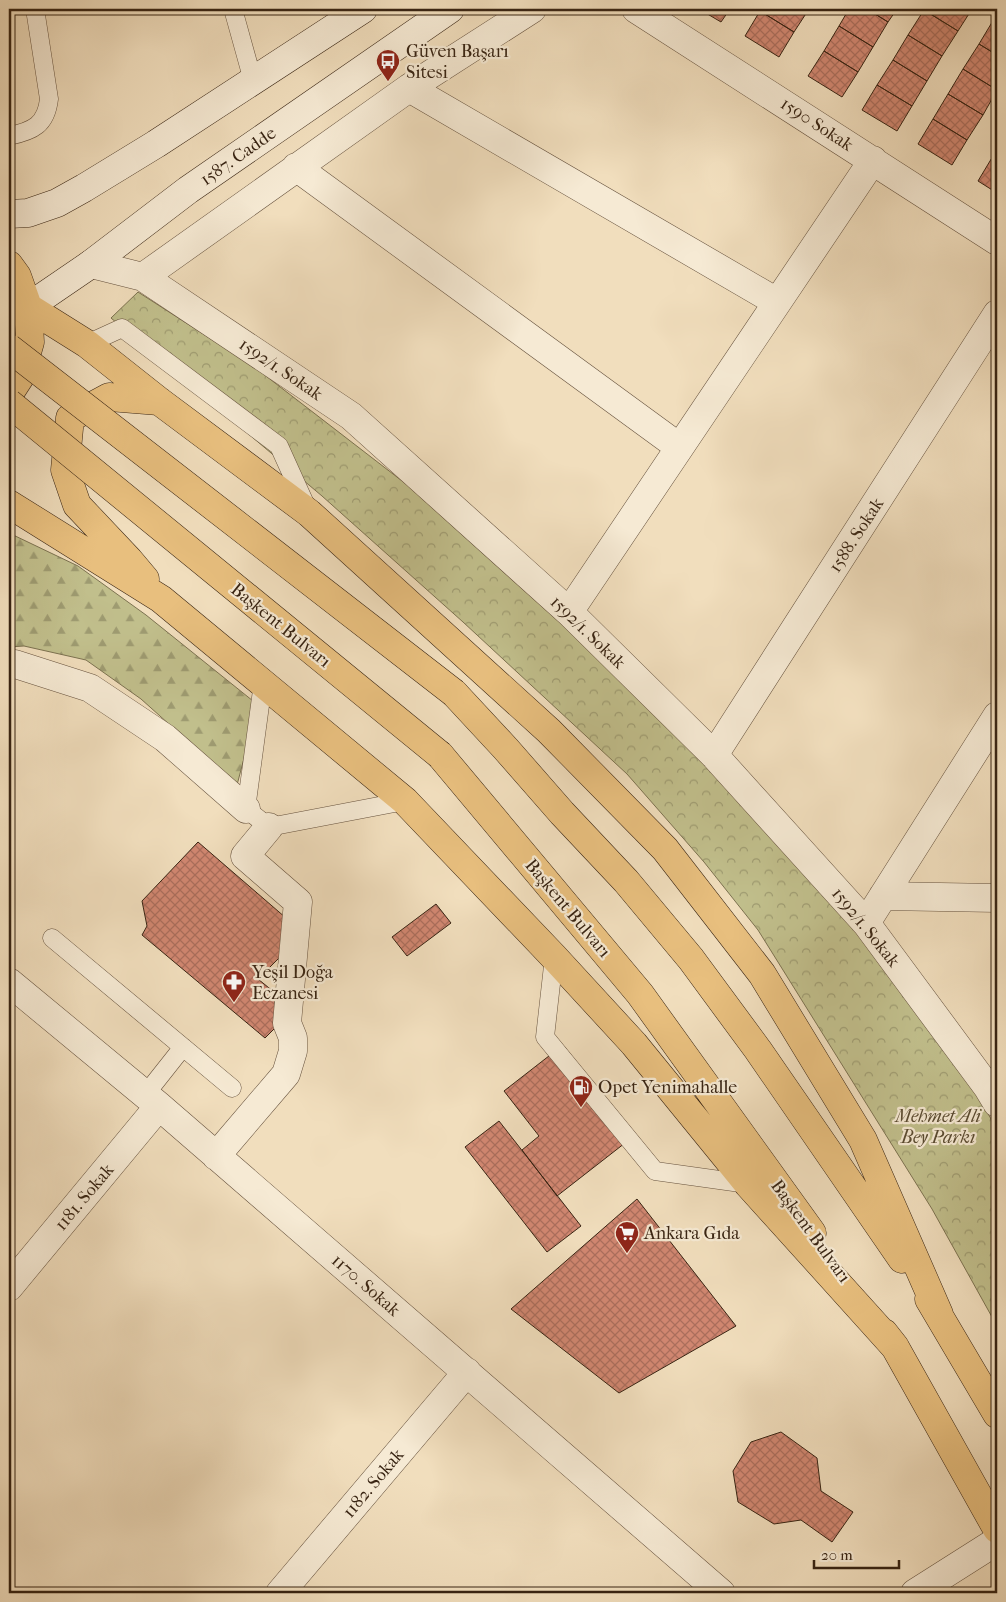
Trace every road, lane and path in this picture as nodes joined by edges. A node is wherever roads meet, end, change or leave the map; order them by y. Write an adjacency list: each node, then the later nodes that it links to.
1 (35, 9): 9 (lane)
2 (234, 9): 7 (lane)
3 (363, 9): 7 (street)
4 (450, 9): 14 (street, 1587. Cadde)
5 (532, 9): 8 (street)
6 (636, 9): 10 (street, 1590 Sokak)
7 (253, 81): 12 (street)
8 (409, 88): 11 (street); 17 (street)
9 (9, 136)
10 (873, 160): 13 (street, 1590 Sokak); 17 (street)
11 (296, 167): 16 (street); 25 (street)
12 (9, 214)
13 (997, 240)
14 (90, 264): 16 (street, 1592/1. Sokak); 18 (street, 1587. Cadde)
15 (9, 265): 18 (main road)
16 (143, 277): 29 (street, 1592/1. Sokak)
17 (777, 302): 25 (street)
18 (28, 307): 20 (main road); 22 (main road)
19 (997, 314): 33 (street, 1588. Sokak)
20 (87, 344): 23 (main road); 27 (lane)
21 (9, 348): 50 (main road, bridge)
22 (9, 394)
23 (159, 401): 27 (main road); 28 (main road)
24 (9, 403): 51 (main road, Başkent Bulvarı, bridge)
25 (680, 447): 29 (street)
26 (9, 504): 28 (main road)
27 (309, 513): 50 (main road)
28 (161, 599): 31 (main road)
29 (569, 612): 33 (street, 1592/1. Sokak)
30 (9, 665): 35 (street)
31 (263, 683): 34 (main road); 35 (lane)
32 (997, 716): 37 (street)
33 (714, 755): 39 (street, 1592/1. Sokak)
34 (405, 801): 36 (lane); 41 (main road)
35 (246, 809): 36 (lane)
36 (269, 827): 47 (street)
37 (883, 896): 38 (street); 39 (street)
38 (997, 898)
39 (866, 923): 45 (street, 1592/1. Sokak)
40 (52, 938): 43 (lane)
41 (554, 957): 48 (main road); 48 (lane)
42 (9, 982): 46 (street, 1170. Sokak)
43 (182, 1047): 44 (lane); 46 (lane)
44 (232, 1088)
45 (994, 1090)
46 (152, 1100): 47 (street, 1170. Sokak); 49 (street, 1181. Sokak)
47 (216, 1156): 52 (street, 1170. Sokak)
48 (748, 1184): 51 (main road)
49 (9, 1287)
50 (939, 1314): 53 (main road)
51 (895, 1347): 54 (main road, Başkent Bulvarı)
52 (467, 1372): 56 (street, 1182. Sokak); 57 (street, 1170. Sokak)
53 (997, 1414)
54 (997, 1529)
55 (997, 1541): 58 (street)
56 (280, 1593)
57 (721, 1593)
58 (915, 1593)

